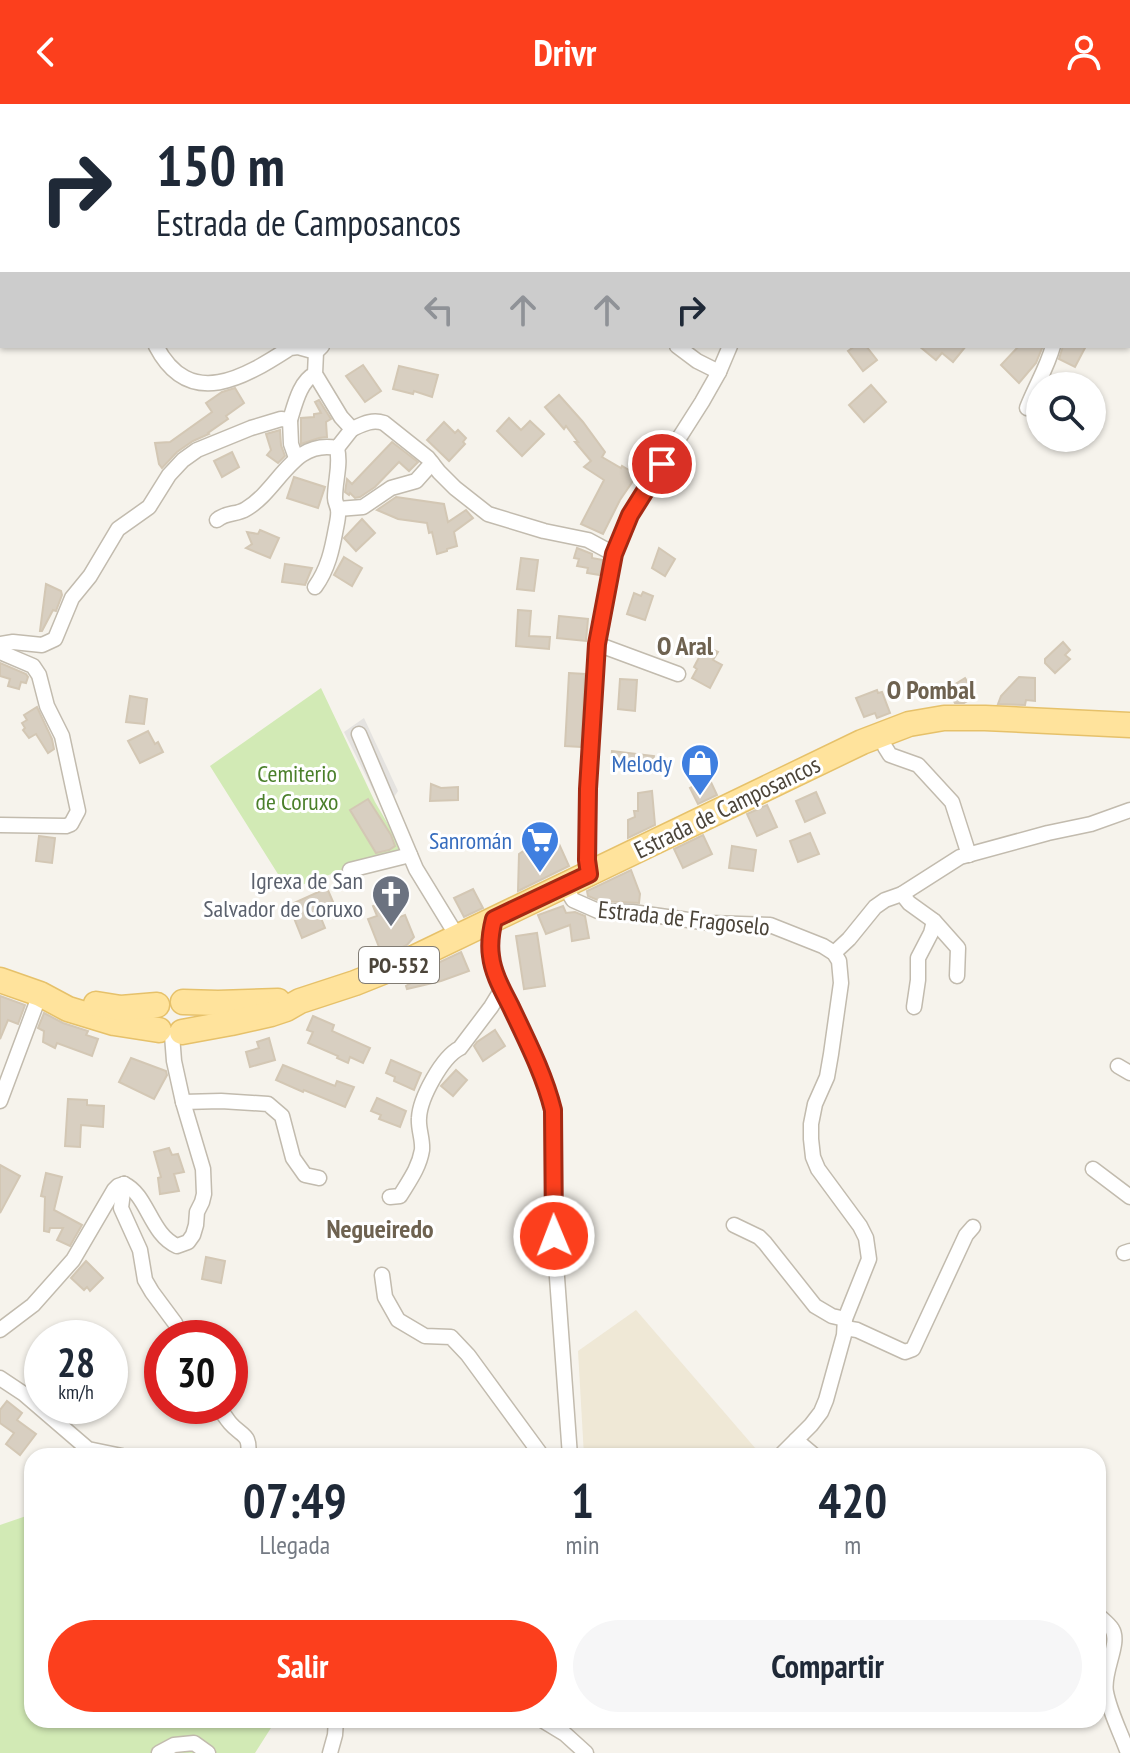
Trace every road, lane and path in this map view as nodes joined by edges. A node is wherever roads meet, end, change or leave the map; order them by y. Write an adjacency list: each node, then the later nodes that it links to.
1 (157, 348): 2 (street)
2 (290, 348)
3 (680, 348): 7 (street)
4 (729, 348): 7 (street)
5 (1052, 348): 8 (street)
6 (319, 349): 9 (street)
7 (719, 372): 17 (street)
8 (1042, 372)
9 (315, 374): 10 (street); 11 (street)
10 (290, 420): 13 (street); 19 (street)
11 (352, 429): 12 (street); 14 (street)
12 (337, 448): 13 (street); 15 (street)
13 (296, 458): 16 (street)
14 (432, 463): 15 (street); 17 (street)
15 (338, 509): 18 (street)
16 (217, 520)
17 (614, 554): 20 (street)
18 (315, 587)
19 (0, 644)
20 (597, 644): 22 (street); 31 (street)
21 (0, 652): 27 (street)
22 (678, 674)
23 (1130, 725): 31 (main road, Estrada de Camposancos / PO-552)
24 (359, 734): 28 (street)
25 (885, 747): 29 (street)
26 (1130, 810): 29 (street)
27 (0, 825)
28 (410, 855): 30 (street); 36 (street)
29 (969, 855): 33 (street)
30 (350, 870)
31 (589, 874): 32 (main road, Estrada de Camposancos / PO-552)
32 (564, 885): 34 (main road, Estrada de Camposancos / PO-552); 37 (street, Estrada de Fragoselo)
33 (902, 894): 35 (street); 37 (street)
34 (494, 919): 36 (main road, Estrada de Camposancos / PO-552); 40 (street)
35 (934, 921): 38 (street); 45 (street)
36 (457, 936): 42 (main road, Estrada de Camposancos / PO-552)
37 (834, 953): 58 (street)
38 (957, 976)
39 (0, 980): 41 (main road, Estrada de Camposancos / PO-552)
40 (502, 989): 52 (street); 66 (street)
41 (40, 994): 44 (main road, Estrada de Camposancos / PO-552); 46 (main road, Estrada de Camposancos / PO-552); 47 (street)
42 (300, 1001): 43 (main road, Estrada de Camposancos / PO-552); 46 (main road, Estrada de Camposancos / PO-552)
43 (183, 1002): 44 (main road, Estrada de Camposancos / PO-552); 46 (main road)
44 (157, 1005): 46 (main road)
45 (914, 1007)
46 (171, 1032): 48 (street)
47 (0, 1101)
48 (183, 1102): 50 (street); 51 (street)
49 (1093, 1169): 53 (street)
50 (319, 1178)
51 (124, 1184): 57 (street); 59 (street)
52 (390, 1197)
53 (1130, 1197)
54 (734, 1225): 58 (street)
55 (973, 1227): 58 (street)
56 (382, 1275): 65 (street)
57 (173, 1320)
58 (845, 1324): 62 (street)
59 (0, 1330)
60 (0, 1378): 63 (street)
61 (231, 1424): 64 (street)
62 (796, 1440): 67 (street); 68 (street)
63 (87, 1448)
64 (249, 1448)
65 (536, 1448)
66 (569, 1448)
67 (788, 1448)
68 (806, 1448)
69 (1106, 1623): 70 (street)
70 (1106, 1674)
71 (1106, 1691): 78 (street)
72 (335, 1728): 76 (street)
73 (555, 1728): 77 (street)
74 (159, 1753): 75 (street)
75 (208, 1753)
76 (330, 1753)
77 (586, 1753)
78 (1128, 1753)

